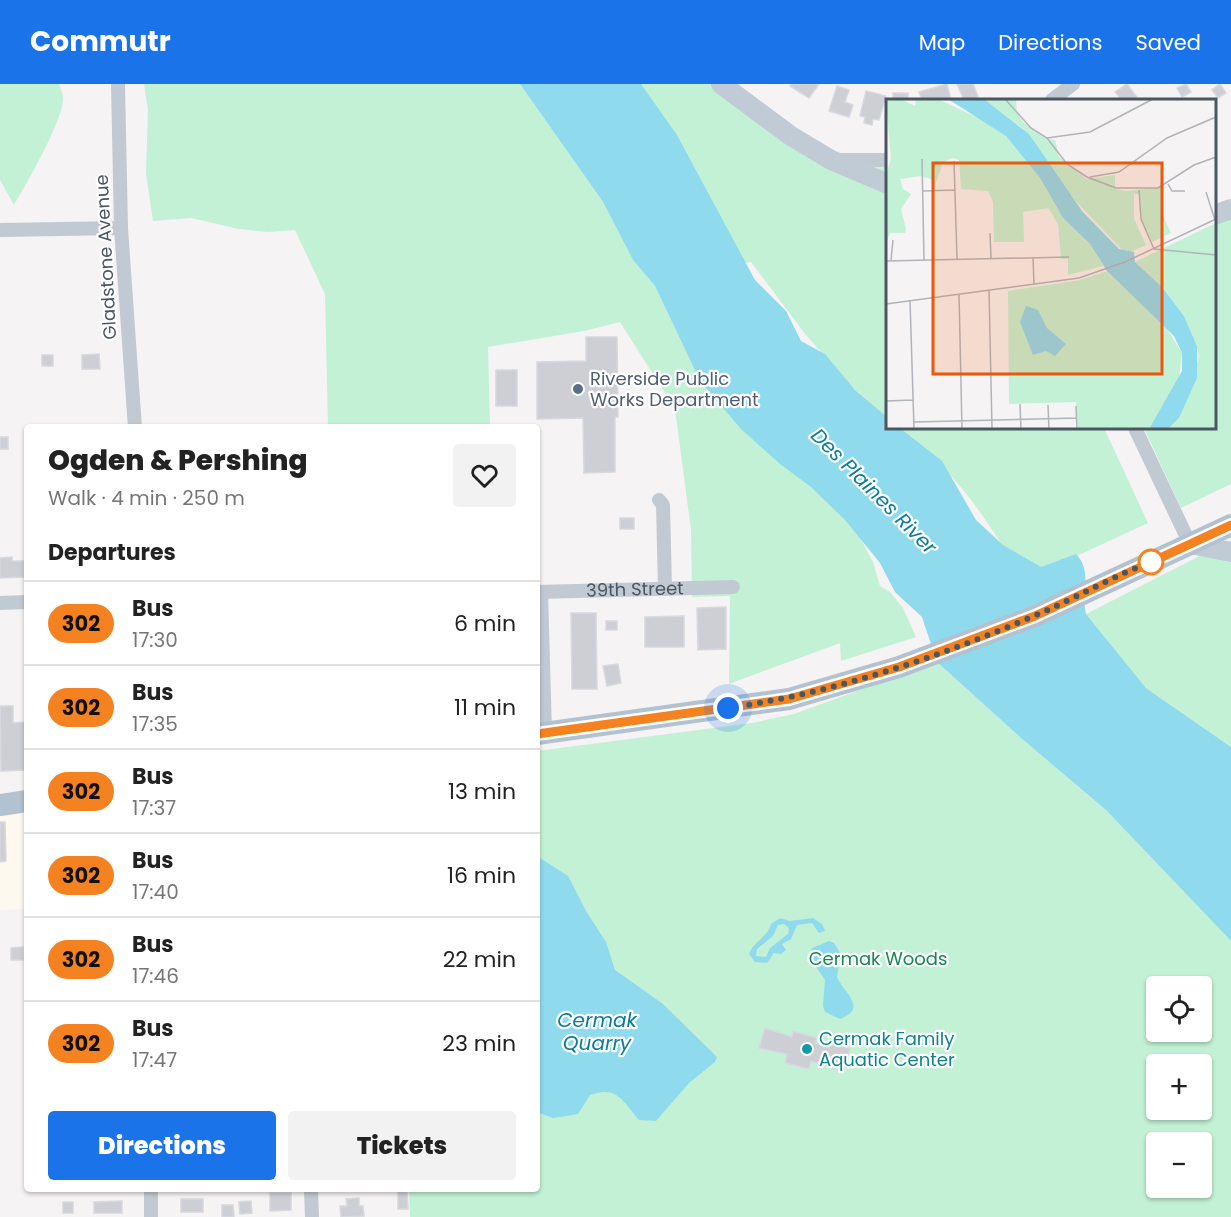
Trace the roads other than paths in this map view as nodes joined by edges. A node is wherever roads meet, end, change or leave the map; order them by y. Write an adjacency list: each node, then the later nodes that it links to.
1 (118, 84): 10 (street, Gladstone Avenue)
2 (721, 84): 5 (street)
3 (1073, 84): 4 (street)
4 (1053, 99)
5 (831, 160): 6 (street); 7 (street)
6 (886, 160)
7 (886, 183)
8 (1231, 209): 9 (street)
9 (1216, 215)
10 (121, 228): 11 (street); 12 (street, Gladstone Avenue)
11 (0, 230)
12 (135, 424)
13 (1135, 429): 16 (street)
14 (659, 500): 19 (street)
15 (1231, 525): 16 (main road)
16 (1190, 544): 17 (street); 24 (main road)
17 (1231, 552)
18 (733, 587): 19 (street, 39th Street)
19 (665, 589): 20 (street, 39th Street)
20 (540, 592)
21 (24, 602): 22 (street)
22 (0, 603)
23 (540, 663): 24 (street)
24 (541, 734)
25 (24, 801): 26 (main road)
26 (0, 805)
27 (151, 1192): 29 (street)
28 (311, 1192): 30 (street)
29 (151, 1217)
30 (312, 1217)

